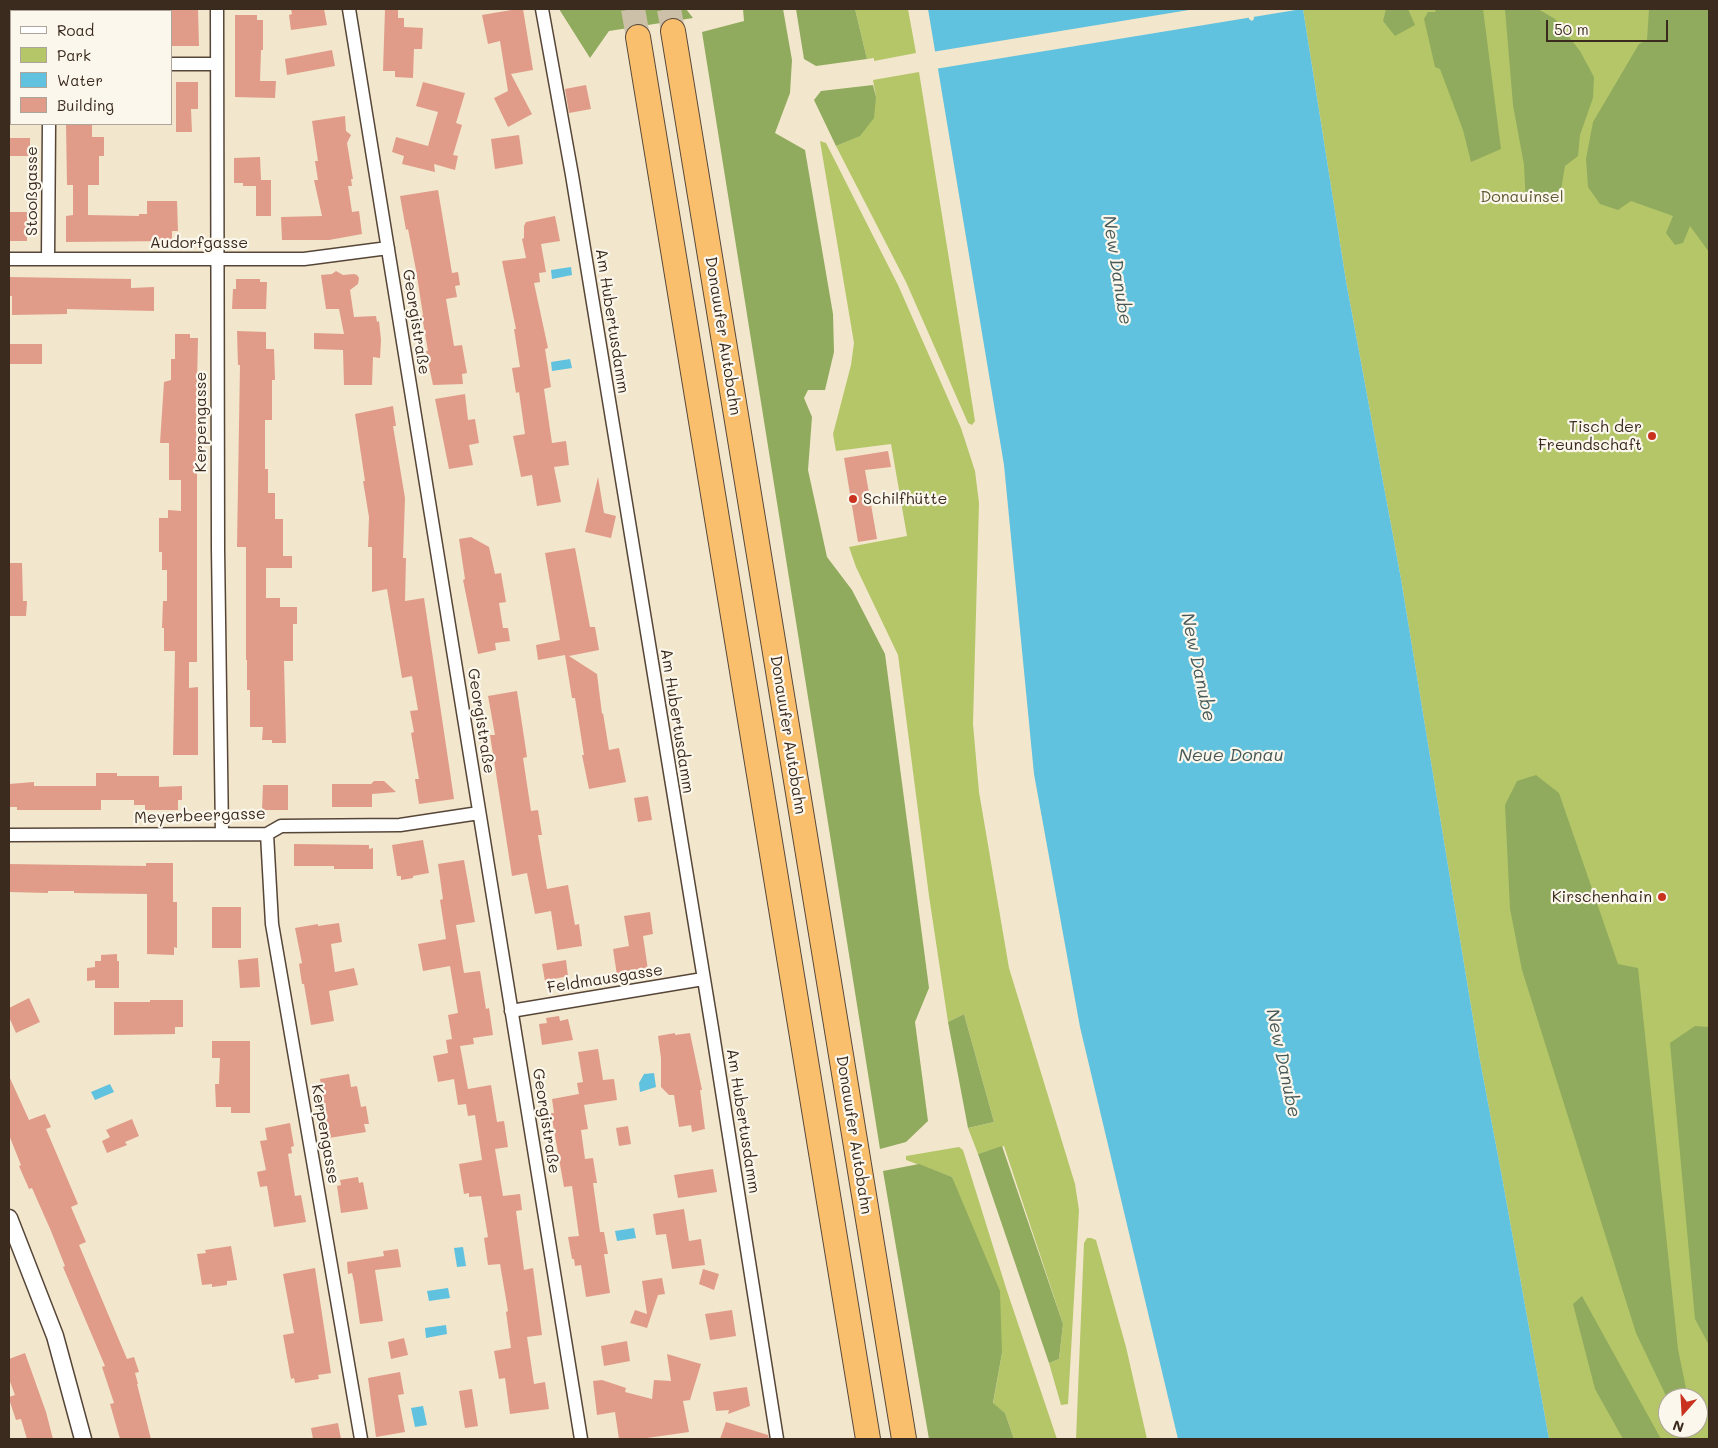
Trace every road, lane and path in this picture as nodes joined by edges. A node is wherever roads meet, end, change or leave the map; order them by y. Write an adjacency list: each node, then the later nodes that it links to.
1 (216, 9): 7 (street, Kerpengasse)
2 (349, 9): 9 (street, Georgistraße)
3 (542, 9): 17 (street, Am Hubertusdamm)
4 (673, 32): 25 (highway, Donauufer Autobahn)
5 (638, 37): 24 (highway)
6 (172, 64): 7 (street)
7 (216, 64): 12 (street, Kerpengasse)
8 (49, 125): 10 (street, Stooßgasse)
9 (388, 248): 12 (street, Audorfgasse); 13 (street, Georgistraße)
10 (48, 258): 11 (street, Audorfgasse); 12 (street, Audorfgasse)
11 (9, 259)
12 (217, 260): 14 (street, Kerpengasse)
13 (480, 813): 15 (street, Meyerbeergasse); 18 (street, Georgistraße)
14 (222, 834): 15 (street, Meyerbeergasse); 16 (street, Meyerbeergasse)
15 (267, 834): 21 (street, Kerpengasse)
16 (9, 835)
17 (703, 979): 18 (street, Feldmausgasse); 23 (street, Am Hubertusdamm)
18 (511, 1011): 22 (street, Georgistraße)
19 (9, 1218): 20 (street)
20 (83, 1439)
21 (361, 1439)
22 (581, 1439)
23 (777, 1439)
24 (868, 1439)
25 (904, 1439)

